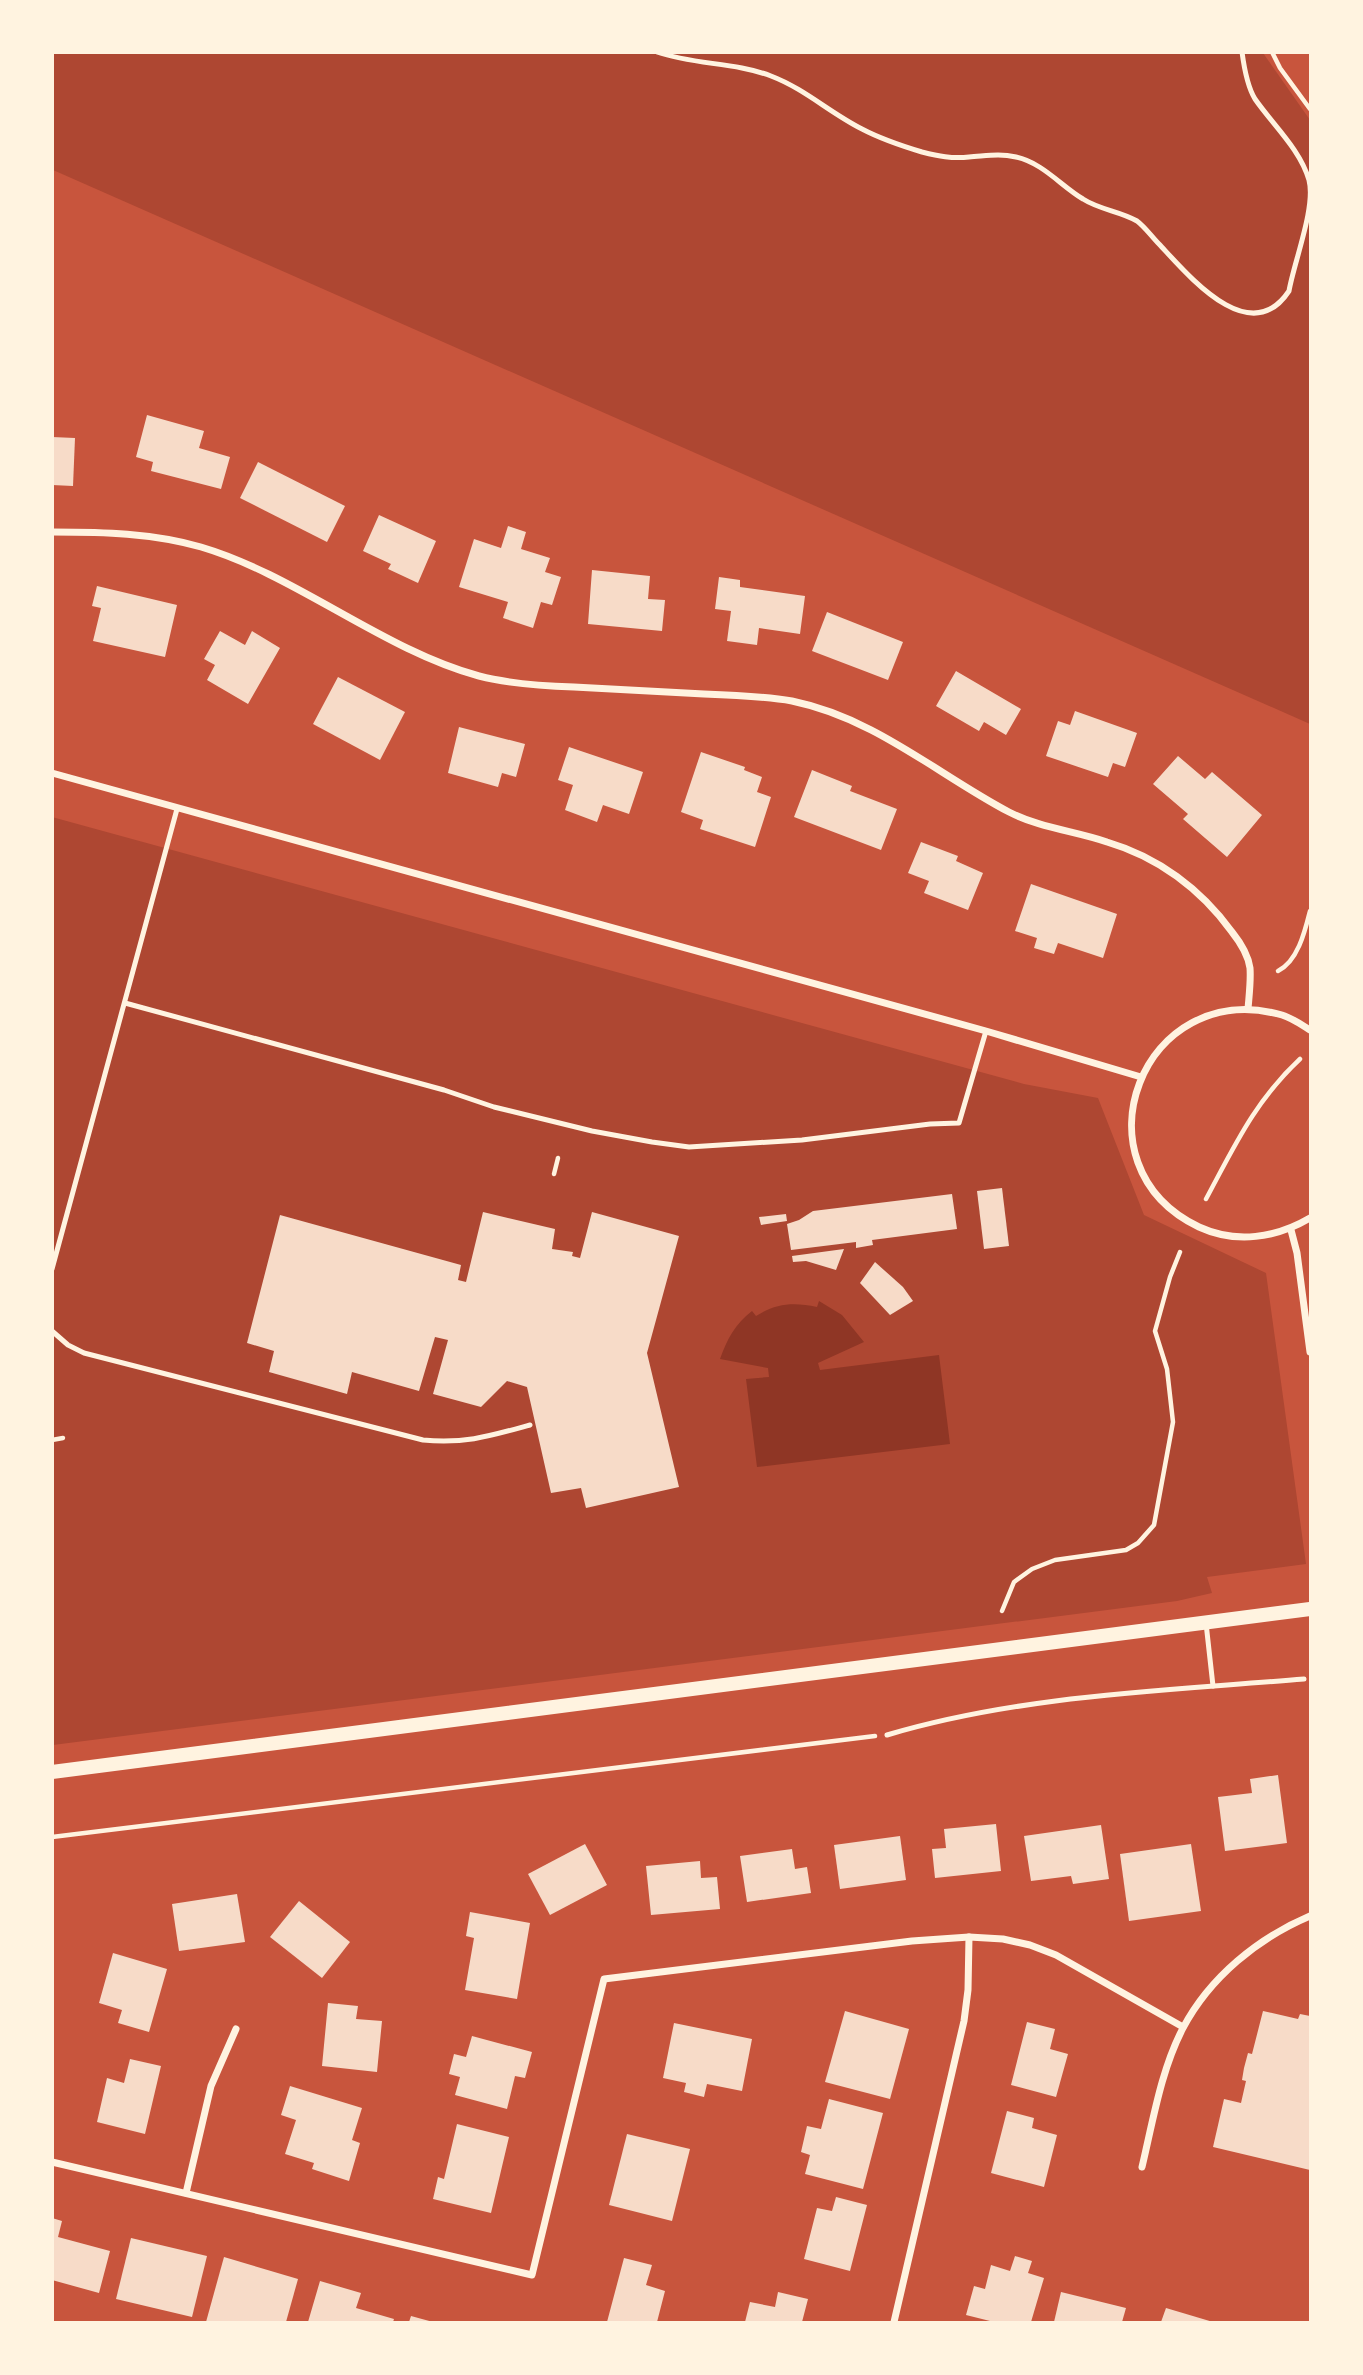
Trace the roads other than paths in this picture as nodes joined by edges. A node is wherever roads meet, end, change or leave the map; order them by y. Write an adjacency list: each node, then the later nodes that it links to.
1 (657, 52): 2 (lane)
2 (1242, 52)
3 (52, 532): 7 (street)
4 (52, 773): 5 (street)
5 (177, 809): 6 (lane); 9 (street)
6 (125, 1003): 9 (lane); 13 (lane)
7 (1248, 1009): 8 (street); 10 (street)
8 (1311, 1030)
9 (986, 1031): 10 (street)
10 (1141, 1077): 12 (street)
11 (1311, 1218): 12 (street)
12 (1290, 1230): 15 (street)
13 (52, 1269)
14 (52, 1331): 16 (lane)
15 (1311, 1352)
16 (530, 1425)
17 (1311, 1609): 18 (main road)
18 (1206, 1623): 20 (lane); 22 (main road)
19 (1304, 1679): 20 (lane)
20 (1213, 1686): 21 (lane)
21 (887, 1735)
22 (52, 1772)
23 (1311, 1916): 25 (street)
24 (969, 1937): 25 (street); 29 (street); 30 (street)
25 (1184, 2027): 28 (street)
26 (236, 2029): 29 (street)
27 (52, 2162): 29 (street)
28 (1142, 2167)
29 (186, 2193)
30 (894, 2322)

